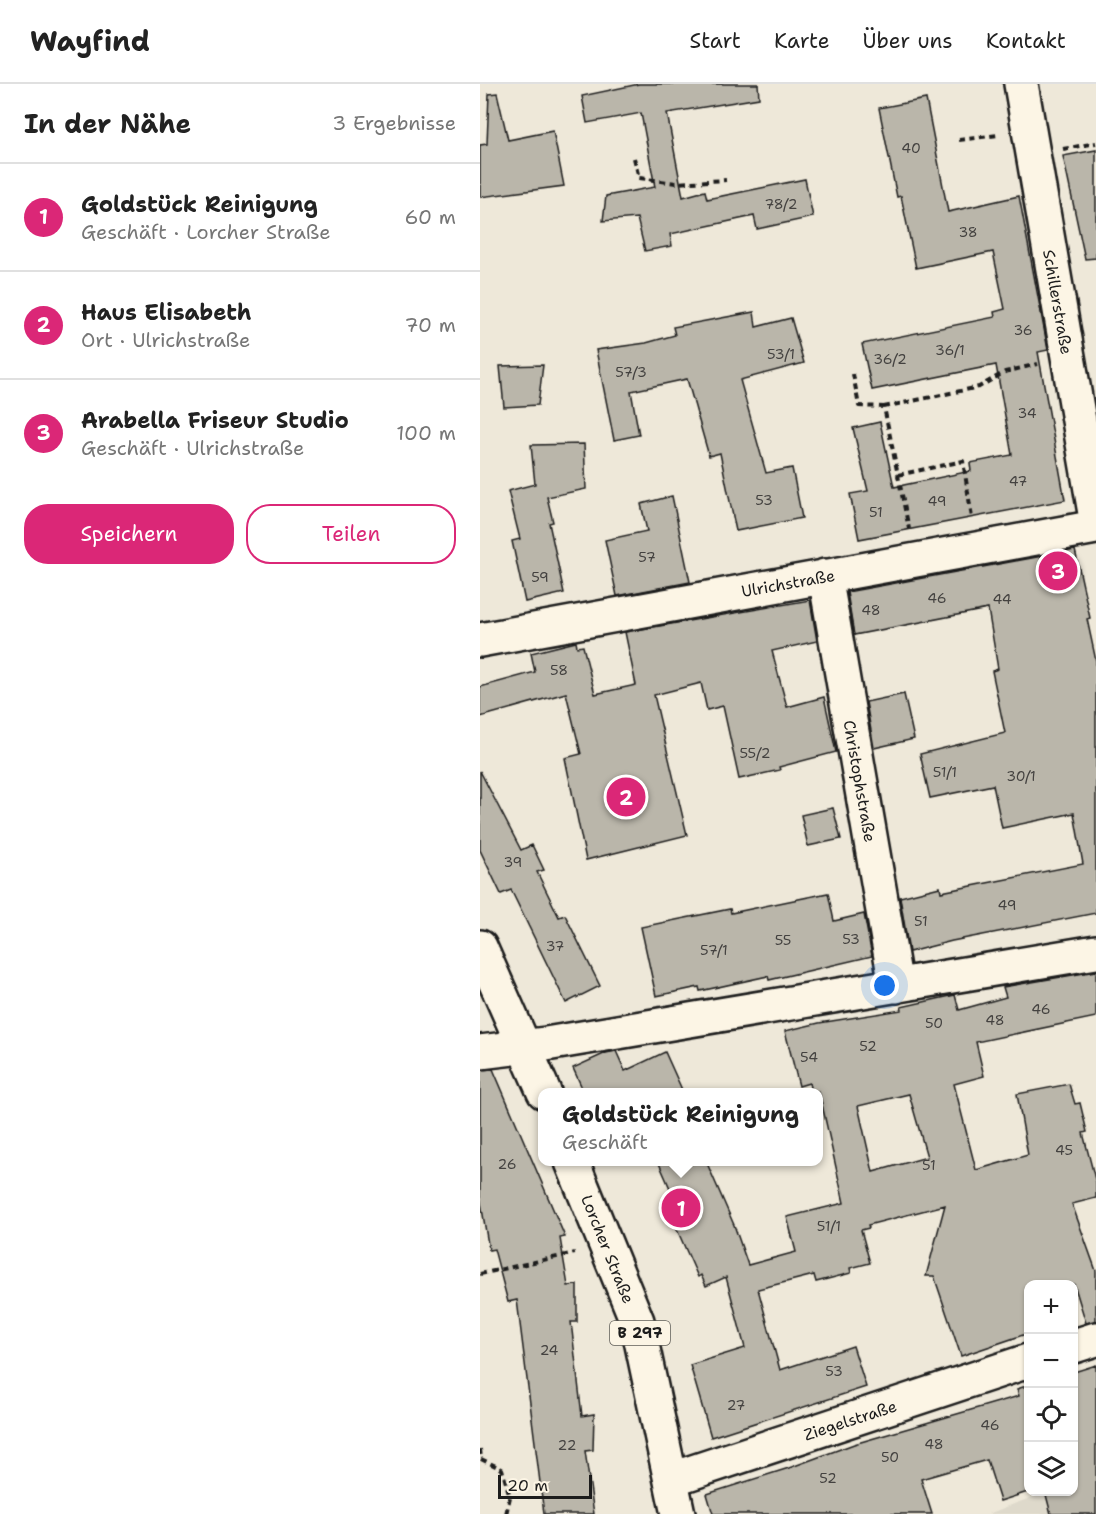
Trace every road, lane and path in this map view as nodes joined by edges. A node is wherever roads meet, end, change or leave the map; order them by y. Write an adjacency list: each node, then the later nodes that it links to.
1 (1022, 84): 2 (street, Schillerstraße)
2 (1028, 131): 3 (path); 6 (street, Schillerstraße)
3 (959, 140)
4 (634, 158): 5 (path)
5 (726, 180)
6 (1068, 357): 8 (path); 10 (street, Schillerstraße)
7 (853, 374): 8 (path)
8 (884, 407): 9 (path)
9 (898, 475): 12 (path); 13 (path)
10 (1096, 519)
11 (1096, 527): 12 (street, Ulrichstraße)
12 (977, 548): 13 (street, Ulrichstraße)
13 (916, 559): 14 (street, Ulrichstraße)
14 (825, 576): 15 (street, Ulrichstraße); 18 (street, Christophstraße)
15 (480, 640)
16 (480, 947): 19 (street)
17 (1096, 952): 18 (street)
18 (896, 986): 19 (street)
19 (526, 1048): 20 (street); 21 (street)
20 (480, 1052)
21 (542, 1088)
22 (574, 1166): 30 (street, Lorcher Straße / B 297)
23 (585, 1251): 24 (path)
24 (480, 1274)
25 (1096, 1339): 26 (street)
26 (1078, 1345)
27 (1024, 1363): 30 (street, Ziegelstraße)
28 (480, 1449): 29 (path)
29 (481, 1459): 31 (path)
30 (672, 1479): 32 (street, Lorcher Straße / B 297)
31 (507, 1514)
32 (678, 1514)

